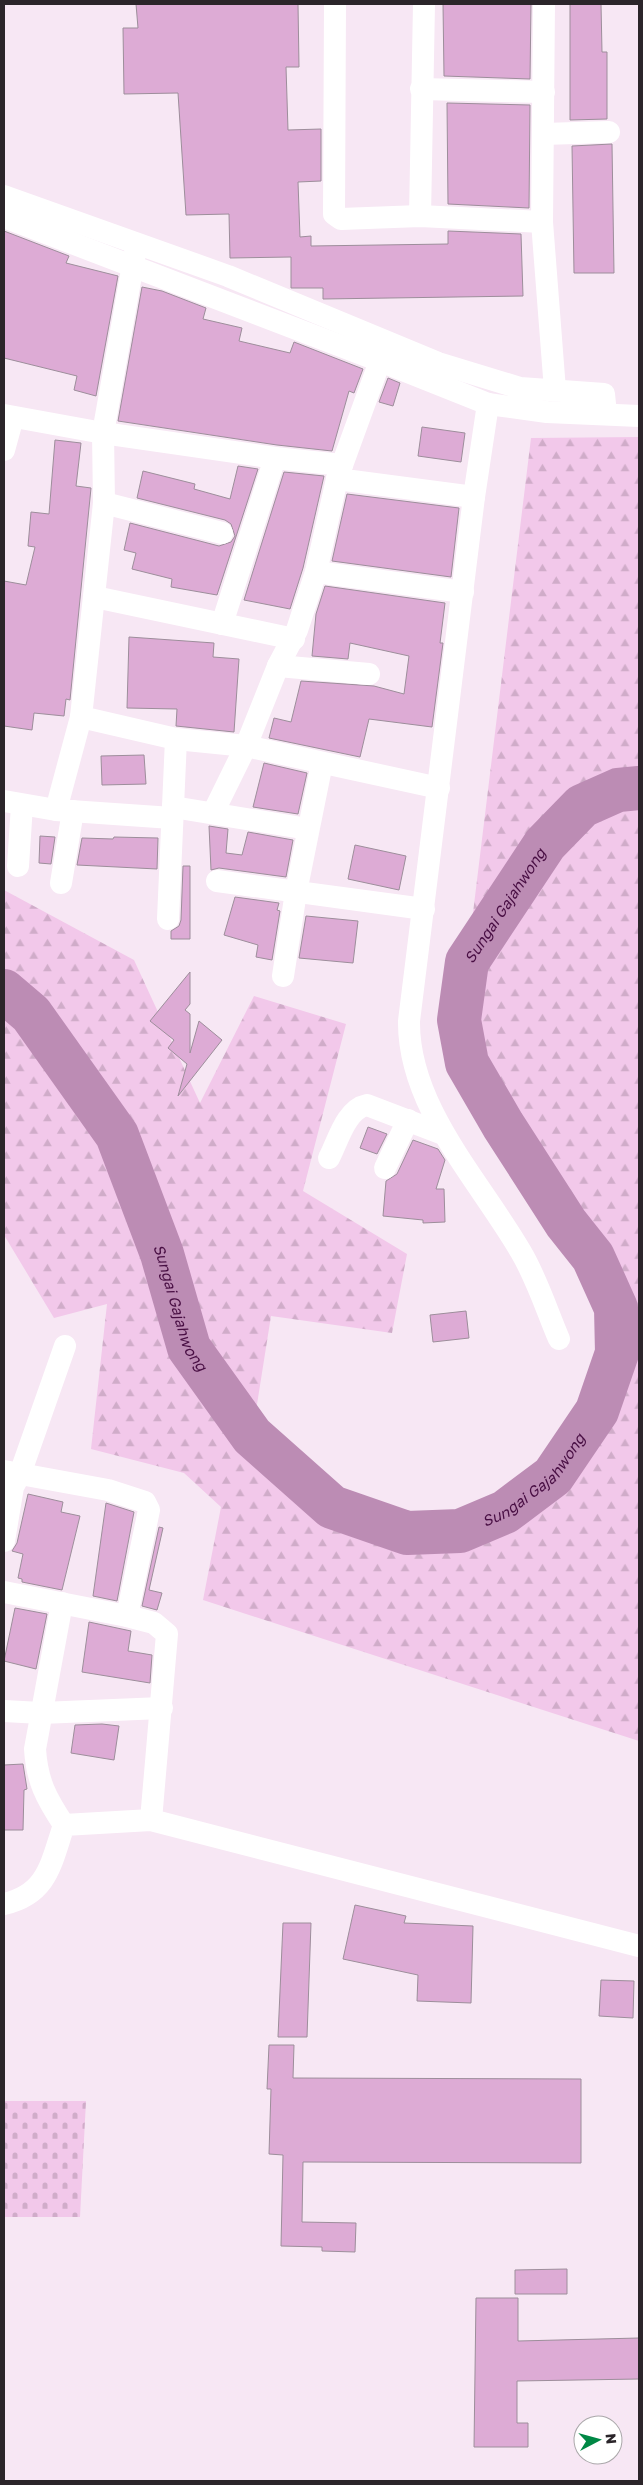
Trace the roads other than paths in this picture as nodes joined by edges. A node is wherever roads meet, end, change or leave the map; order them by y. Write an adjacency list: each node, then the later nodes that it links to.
1 (335, 4): 9 (street)
2 (424, 4): 4 (street)
3 (544, 4): 5 (street)
4 (421, 89): 5 (street); 9 (street)
5 (544, 92): 7 (street)
6 (609, 132): 7 (street)
7 (543, 134): 11 (street)
8 (4, 196): 12 (street)
9 (420, 216): 11 (street)
10 (4, 217): 12 (street)
11 (542, 222): 14 (street)
12 (135, 254): 13 (street); 14 (street); 19 (street)
13 (380, 360): 15 (street); 22 (street)
14 (555, 390): 16 (street)
15 (488, 404): 16 (street); 23 (street)
16 (605, 407): 18 (street)
17 (8, 416): 19 (street); 20 (street)
18 (639, 416)
19 (103, 433): 21 (street); 24 (street)
20 (4, 450)
21 (275, 458): 22 (street); 29 (street)
22 (340, 472): 23 (street); 26 (street)
23 (474, 497): 27 (street)
24 (104, 503): 25 (street); 28 (street)
25 (222, 534)
26 (316, 572): 27 (street); 30 (street)
27 (463, 592): 37 (street)
28 (95, 597): 29 (street); 33 (street)
29 (222, 624): 30 (street)
30 (294, 638): 31 (street)
31 (278, 666): 32 (street); 35 (street)
32 (369, 674)
33 (81, 717): 34 (street); 39 (street)
34 (176, 739): 35 (street); 40 (street)
35 (246, 746): 36 (street); 41 (street)
36 (322, 762): 37 (street); 42 (street)
37 (439, 788): 47 (street)
38 (13, 803): 39 (street); 43 (street)
39 (65, 810): 40 (street); 45 (street)
40 (173, 813): 41 (street); 48 (street)
41 (213, 813): 42 (street)
42 (308, 829): 46 (street)
43 (18, 866)
44 (217, 881): 46 (street)
45 (61, 883)
46 (296, 892): 47 (street); 49 (street)
47 (424, 909): 51 (street)
48 (168, 919)
49 (283, 976)
50 (408, 1120): 51 (street); 52 (street); 53 (street)
51 (443, 1134): 54 (street)
52 (329, 1158)
53 (385, 1168)
54 (559, 1339)
55 (65, 1346): 56 (street)
56 (12, 1472): 57 (street); 60 (street)
57 (4, 1541)
58 (4, 1592): 59 (street)
59 (62, 1604): 60 (street); 63 (street)
60 (127, 1616): 61 (street)
61 (162, 1708): 63 (street); 64 (street)
62 (4, 1711): 63 (street)
63 (41, 1713): 65 (street)
64 (151, 1820): 65 (street); 67 (street)
65 (64, 1825): 66 (street)
66 (4, 1904)
67 (639, 1946)

